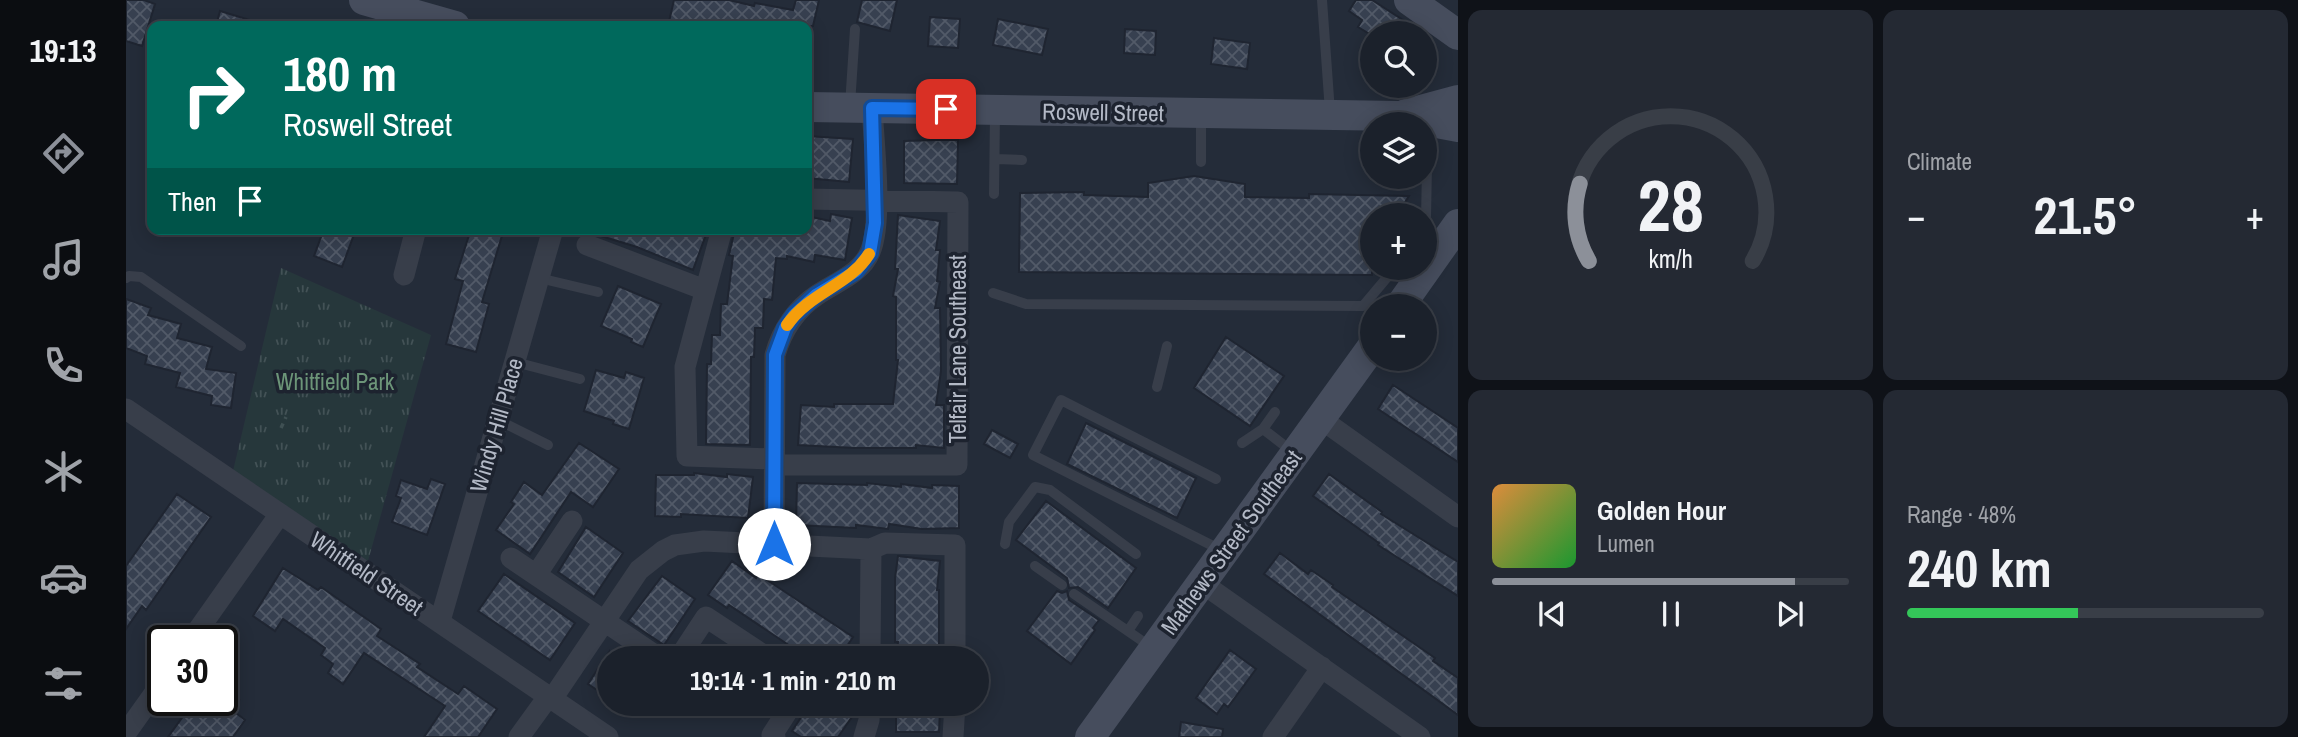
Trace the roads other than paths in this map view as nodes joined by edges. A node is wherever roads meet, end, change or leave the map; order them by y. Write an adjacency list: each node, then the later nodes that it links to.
1 (364, 0): 4 (street)
2 (1322, 0): 14 (lane)
3 (1409, 0): 5 (street)
4 (438, 21)
5 (1446, 26): 7 (street)
6 (855, 29): 10 (lane)
7 (1458, 45)
8 (1458, 100): 12 (street, Roswell Street)
9 (812, 107): 10 (street, Roswell Street)
10 (861, 108): 11 (street, Roswell Street); 23 (street)
11 (995, 110): 13 (street, Roswell Street); 18 (lane)
12 (1414, 112)
13 (1201, 114): 14 (street, Roswell Street); 20 (lane)
14 (1331, 116): 15 (street, Roswell Street)
15 (1360, 116)
16 (1437, 123): 17 (street, Roswell Street)
17 (1458, 127)
18 (995, 159): 19 (lane); 21 (lane)
19 (1022, 160)
20 (1200, 162)
21 (994, 194)
22 (812, 199): 23 (street, Telfair Lane Southeast)
23 (876, 202): 51 (street); 51 (street, Telfair Lane Southeast)
24 (1458, 224): 36 (street)
25 (414, 235): 29 (street)
26 (551, 235): 31 (street, Windy Hill Place)
27 (720, 235): 33 (street, Telfair Lane Southeast)
28 (587, 245): 33 (street)
29 (404, 275)
30 (126, 278): 37 (lane)
31 (539, 278): 34 (lane); 39 (street, Windy Hill Place)
32 (1385, 280): 35 (lane)
33 (705, 290): 51 (street, Telfair Lane Southeast)
34 (598, 292)
35 (993, 293)
36 (1408, 294)
37 (240, 346)
38 (1167, 346): 42 (lane)
39 (515, 362): 41 (lane); 46 (street, Windy Hill Place)
40 (1360, 364): 45 (street, Mathews Street Southeast)
41 (580, 379)
42 (1157, 387)
43 (126, 409): 53 (street, Whitfield Street)
44 (1275, 412): 47 (lane)
45 (1321, 419): 50 (street, Mathews Street Southeast); 54 (street)
46 (498, 420): 49 (lane); 70 (street, Windy Hill Place)
47 (1264, 429): 48 (lane); 50 (lane)
48 (1242, 443)
49 (548, 445)
50 (1295, 454): 61 (street, Mathews Street Southeast)
51 (774, 462): 58 (street)
52 (1216, 479): 57 (lane)
53 (280, 514): 70 (street, Whitfield Street); 72 (street)
54 (1458, 517)
55 (572, 521): 65 (street)
56 (1195, 522): 57 (lane)
57 (1188, 534): 61 (lane)
58 (774, 544): 60 (street); 71 (street)
59 (1005, 544): 62 (lane)
60 (871, 549): 77 (street); 78 (street)
61 (1224, 552): 66 (street, Mathews Street Southeast)
62 (1136, 554)
63 (511, 558): 65 (street)
64 (1035, 566): 67 (lane)
65 (536, 575): 71 (street)
66 (1202, 583): 79 (street, Mathews Street Southeast); 80 (street)
67 (1062, 584)
68 (1074, 594): 73 (lane)
69 (1138, 616): 73 (lane)
70 (440, 621): 81 (street, Whitfield Street)
71 (604, 621): 74 (street); 81 (street)
72 (202, 625)
73 (1128, 631): 79 (lane)
74 (641, 646)
75 (687, 646): 76 (street)
76 (750, 646)
77 (870, 646)
78 (955, 646)
79 (1154, 649): 92 (street, Mathews Street Southeast)
80 (1322, 667): 93 (street); 94 (street)
81 (550, 698): 88 (street); 89 (street, Whitfield Street)
82 (147, 703): 86 (street)
83 (784, 716): 90 (street)
84 (870, 716): 87 (street)
85 (954, 716): 91 (street)
86 (126, 733)
87 (870, 735)
88 (519, 737)
89 (608, 737)
90 (775, 737)
91 (953, 737)
92 (1090, 737)
93 (1273, 737)
94 (1420, 737)

